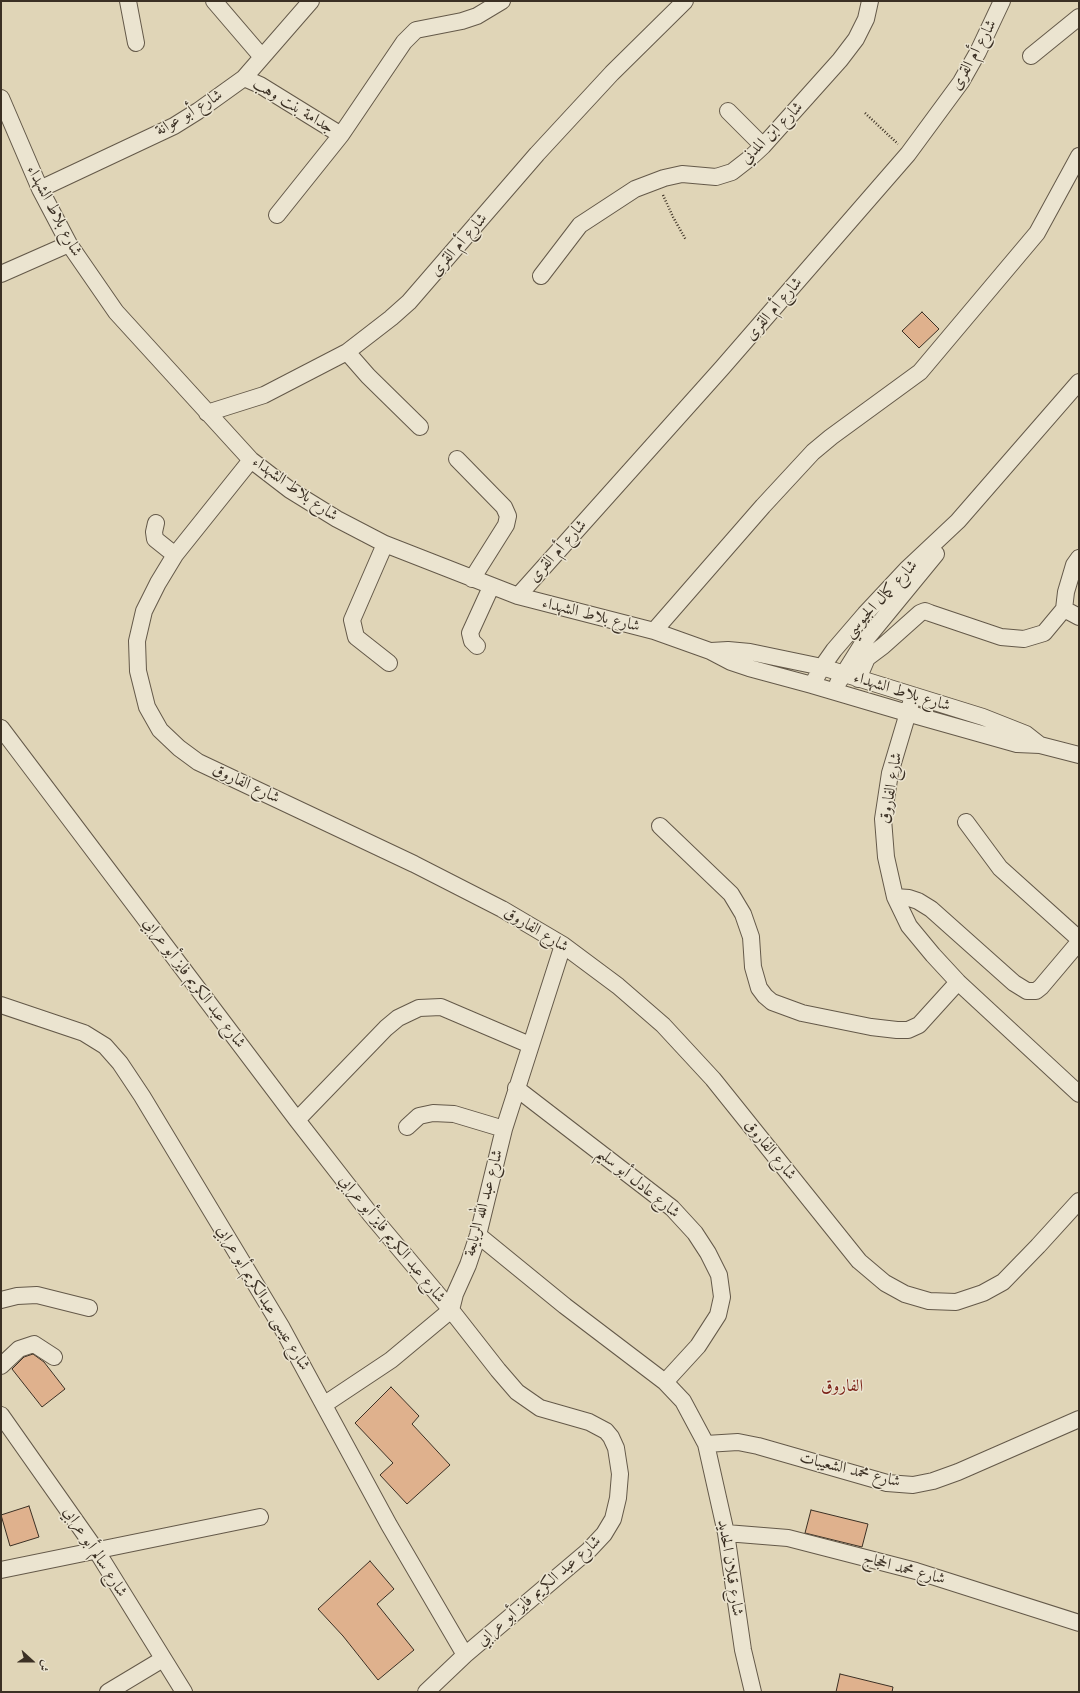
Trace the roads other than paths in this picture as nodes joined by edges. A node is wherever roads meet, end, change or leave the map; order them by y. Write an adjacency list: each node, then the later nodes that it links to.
1 (128, 1): 9 (street)
2 (214, 1): 11 (street)
3 (312, 1): 11 (street, شارع أبو عوانة)
4 (502, 1): 15 (street)
5 (685, 1): 23 (street, شارع أم القرى)
6 (870, 1): 16 (street, شارع ابن المدني)
7 (1002, 1): 36 (street, شارع أم القرى)
8 (1079, 17): 10 (street)
9 (136, 43)
10 (1030, 56)
11 (262, 57): 12 (street, شارع أبو عوانة)
12 (244, 78): 15 (street, جدامة بنت وهب); 18 (street, شارع أبو عوانة)
13 (1, 98): 18 (street, شارع بلاط الشهداء)
14 (728, 111): 16 (street)
15 (341, 135): 19 (street)
16 (763, 146): 22 (street, شارع ابن المدني)
17 (1079, 156): 39 (street)
18 (40, 188): 20 (street, شارع بلاط الشهداء)
19 (277, 215)
20 (68, 244): 21 (street); 25 (street, شارع بلاط الشهداء)
21 (1, 274)
22 (541, 276)
23 (347, 352): 25 (street, شارع أم القرى); 26 (street)
24 (1079, 382): 29 (street, شارع كمال الجيوسي)
25 (207, 413): 28 (street, شارع بلاط الشهداء)
26 (420, 427)
27 (457, 459): 34 (street)
28 (251, 460): 31 (street, شارع بلاط الشهداء); 32 (street, شارع الفاروق)
29 (958, 521): 43 (street, شارع كمال الجيوسي); 44 (street, شارع كمال الجيوسي)
30 (156, 523): 32 (street)
31 (385, 544): 34 (street, شارع بلاط الشهداء); 42 (street)
32 (175, 555): 57 (street, شارع الفاروق)
33 (1079, 558): 37 (street)
34 (472, 579): 35 (street, شارع بلاط الشهداء)
35 (491, 587): 36 (street, شارع بلاط الشهداء); 40 (street)
36 (518, 596): 39 (street, شارع بلاط الشهداء)
37 (1064, 609): 38 (street); 45 (street)
38 (1079, 617)
39 (654, 631): 41 (street, شارع بلاط الشهداء)
40 (477, 646)
41 (710, 651): 43 (street, شارع بلاط الشهداء); 46 (street, شارع بلاط الشهداء)
42 (389, 663)
43 (822, 667): 44 (street, شارع بلاط الشهداء); 46 (street, شارع كمال الجيوسي)
44 (842, 674): 45 (street, شارع بلاط الشهداء); 47 (street, شارع كمال الجيوسي)
45 (858, 679): 48 (street, شارع بلاط الشهداء)
46 (812, 685): 47 (street, شارع بلاط الشهداء)
47 (834, 692): 49 (street, شارع بلاط الشهداء)
48 (913, 696): 49 (street, شارع الفاروق); 51 (street, شارع بلاط الشهداء)
49 (907, 713): 51 (street, شارع بلاط الشهداء); 55 (street, شارع الفاروق)
50 (1, 728): 63 (street, شارع عبد الكريم فايز أبو عرابي)
51 (1040, 745): 52 (street, شارع بلاط الشهداء)
52 (1079, 755)
53 (966, 822): 56 (street)
54 (660, 826): 58 (street)
55 (895, 897): 56 (street); 58 (street, شارع الفاروق)
56 (1079, 941)
57 (563, 944): 60 (street, شارع عبد الله الربايعة); 66 (street, شارع الفاروق)
58 (958, 982): 62 (street, شارع الفاروق)
59 (1, 1005): 74 (street, شارع عيسى عبدالكريم أبو عرابي)
60 (530, 1045): 61 (street, شارع عبد الله الربايعة); 63 (street)
61 (516, 1088): 65 (street, شارع عبد الله الربايعة); 73 (street, شارع عادل أبو سليم)
62 (1079, 1094)
63 (297, 1120): 70 (street, شارع عبد الكريم فايز أبو عرابي)
64 (407, 1127): 65 (street)
65 (504, 1129): 67 (street, شارع عبد الله الربايعة)
66 (1079, 1201)
67 (478, 1235): 70 (street, شارع عبد الله الربايعة); 73 (street)
68 (1, 1300): 69 (street)
69 (89, 1308)
70 (451, 1310): 74 (street); 83 (street, شارع عبد الكريم فايز أبو عرابي)
71 (54, 1357): 72 (street)
72 (1, 1366)
73 (665, 1382): 77 (street)
74 (325, 1404): 83 (street, شارع عيسى عبدالكريم أبو عرابي)
75 (1, 1415): 80 (street, شارع سالم أبو عرابي)
76 (1079, 1419): 77 (street, شارع محمد الشعيبات)
77 (706, 1444): 79 (street, شارع قبلان الحديد)
78 (260, 1517): 80 (street)
79 (726, 1533): 82 (street, شارع محمد الحجاج); 88 (street, شارع قبلان الحديد)
80 (96, 1550): 81 (street); 84 (street, شارع سالم أبو عرابي)
81 (1, 1570)
82 (1079, 1623)
83 (465, 1655): 87 (street, شارع عبد الكريم فايز أبو عرابي)
84 (163, 1659): 85 (street); 86 (street, شارع سالم أبو عرابي)
85 (108, 1692)
86 (184, 1692)
87 (426, 1692)
88 (753, 1692)

